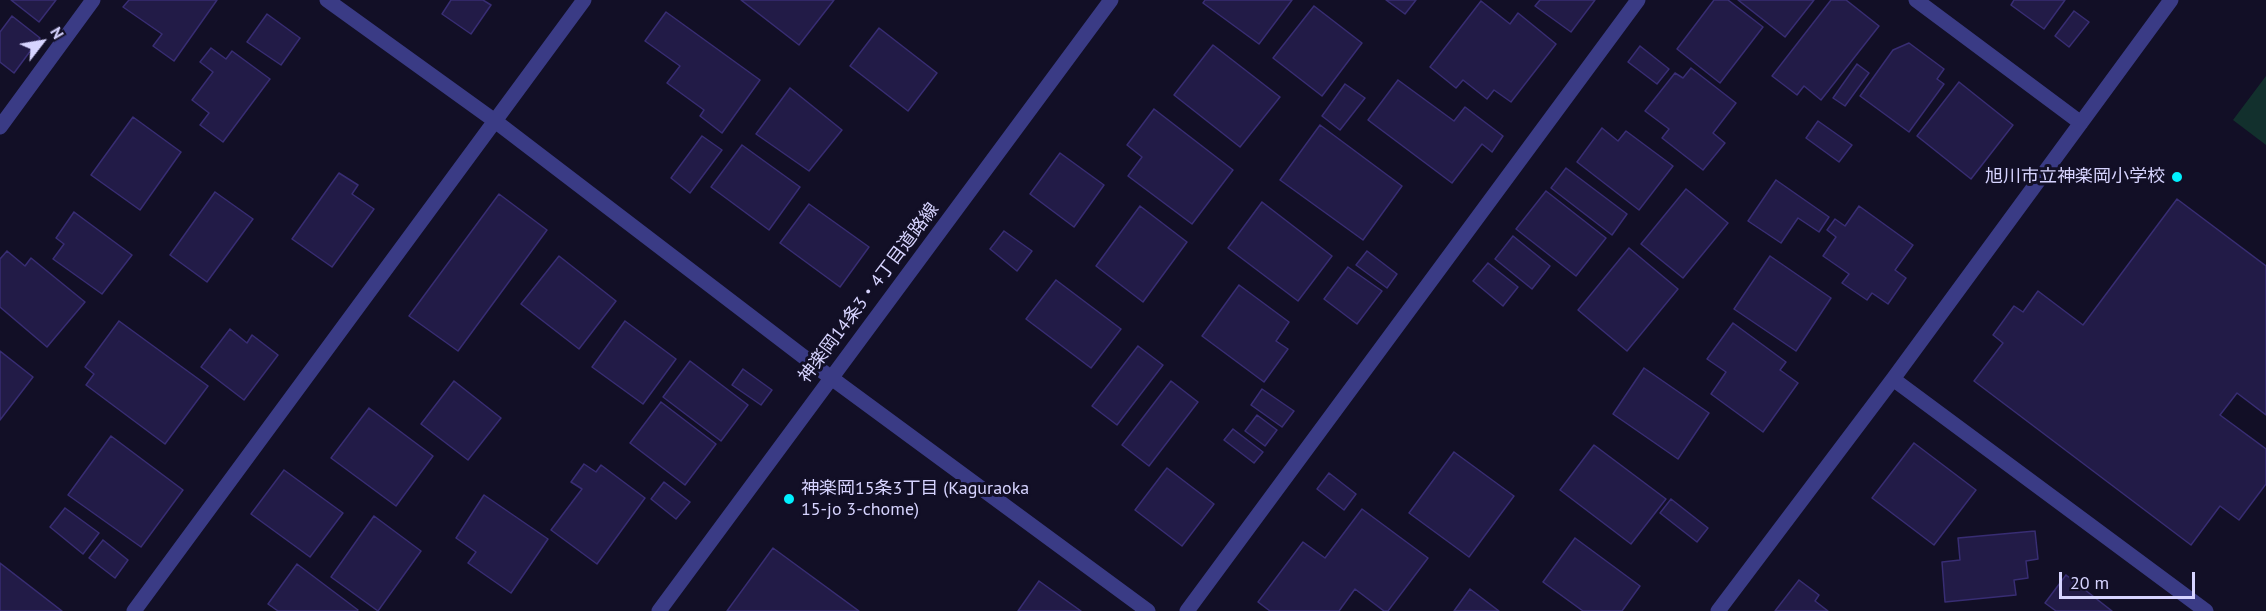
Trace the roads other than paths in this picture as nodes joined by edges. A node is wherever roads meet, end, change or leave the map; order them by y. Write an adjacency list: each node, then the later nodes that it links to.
1 (93, 0): 10 (street)
2 (327, 0): 8 (street)
3 (584, 0): 8 (street)
4 (1112, 0): 11 (street, 神楽岡14条3・4丁目道路線)
5 (1638, 0): 16 (street)
6 (1916, 0): 9 (street)
7 (2171, 0): 9 (street)
8 (495, 121): 11 (street); 13 (street)
9 (2081, 123): 12 (street)
10 (0, 127)
11 (830, 377): 14 (street, 神楽岡14条3・4丁目道路線); 15 (street)
12 (1893, 379): 17 (street); 18 (street)
13 (134, 611)
14 (659, 611)
15 (1148, 611)
16 (1187, 611)
17 (1718, 611)
18 (2206, 611)

